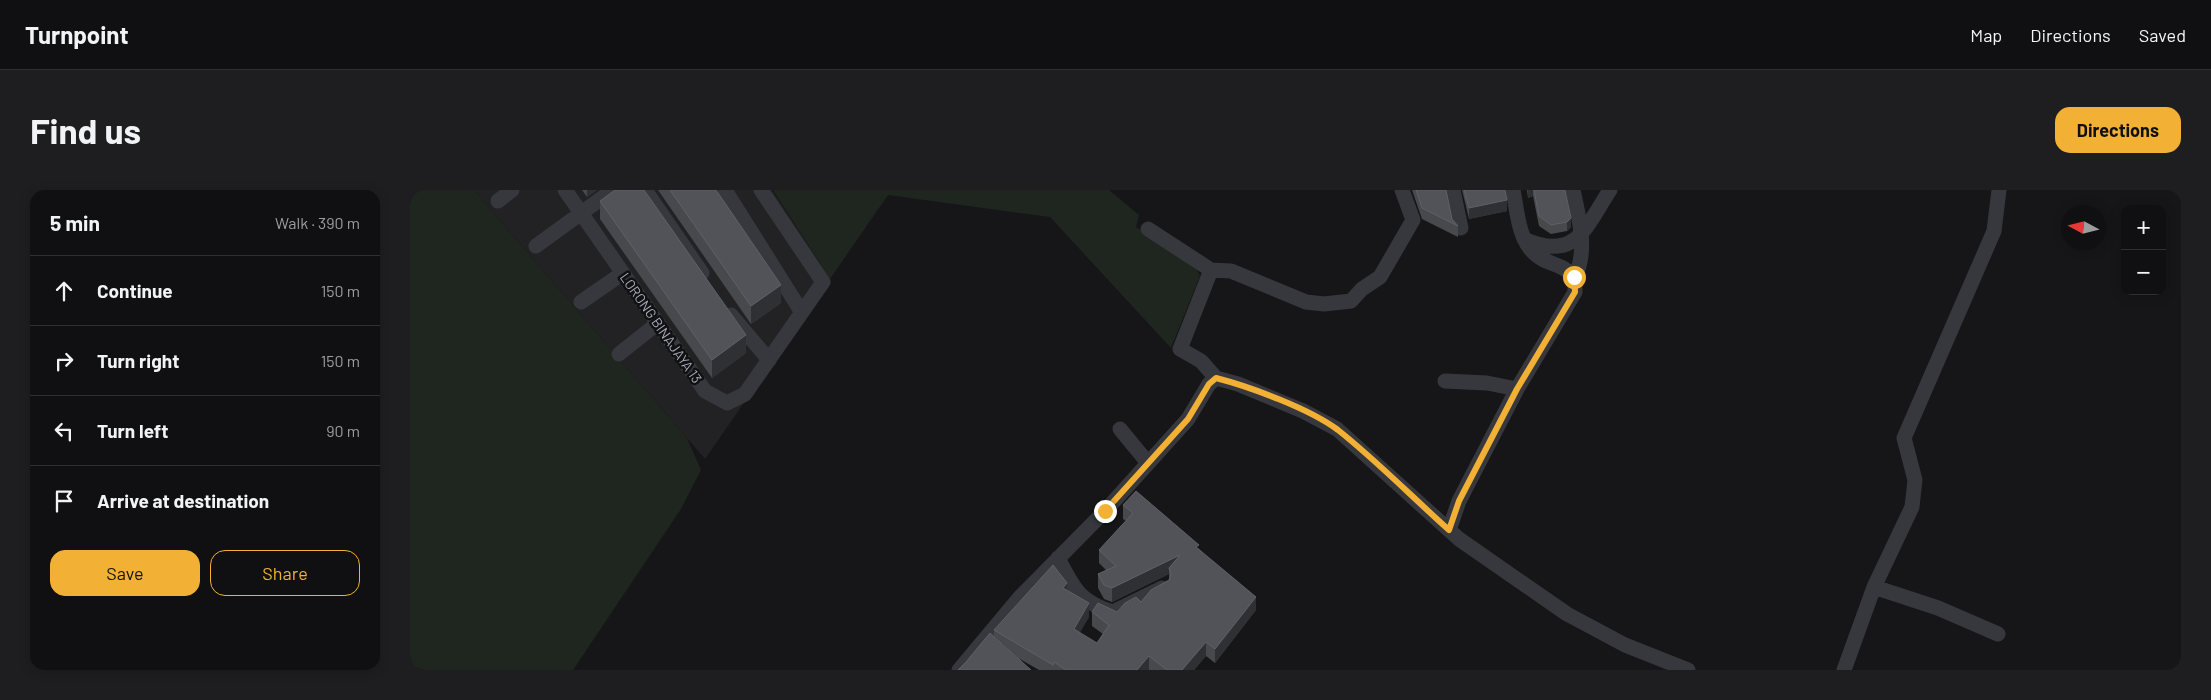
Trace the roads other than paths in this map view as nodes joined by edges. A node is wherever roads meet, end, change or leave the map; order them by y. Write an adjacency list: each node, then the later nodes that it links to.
1 (512, 190): 13 (street)
2 (565, 190): 14 (street, LORONG BINAJAYA 13)
3 (613, 190): 14 (street)
4 (645, 190): 23 (street)
5 (725, 190): 26 (street)
6 (761, 190): 26 (street, LORONG BINAJAYA 13)
7 (1402, 190): 20 (street)
8 (1453, 190): 15 (street)
9 (1513, 190): 18 (street)
10 (1574, 190): 17 (street)
11 (1610, 190): 17 (street)
12 (1999, 190): 37 (street)
13 (498, 201)
14 (581, 213): 19 (street); 21 (street, LORONG BINAJAYA 13)
15 (1461, 228)
16 (1148, 229): 20 (street)
17 (1582, 233): 18 (street); 22 (street)
18 (1522, 238): 22 (street)
19 (536, 246)
20 (1211, 270): 30 (street)
21 (624, 273): 25 (street); 27 (street, LORONG BINAJAYA 13)
22 (1574, 277): 32 (street)
23 (711, 285)
24 (722, 301): 29 (street)
25 (581, 302)
26 (801, 311): 29 (street, LORONG BINAJAYA 13)
27 (658, 323): 28 (street); 29 (street, LORONG BINAJAYA 13)
28 (619, 354)
29 (768, 360)
30 (1216, 378): 34 (street); 35 (street)
31 (1445, 381): 32 (street)
32 (1517, 389): 35 (street)
33 (1120, 429): 34 (street)
34 (1148, 463): 36 (street)
35 (1449, 530): 41 (street)
36 (1058, 558): 38 (street); 40 (street)
37 (1874, 587): 39 (street); 42 (street)
38 (1162, 588)
39 (1998, 634)
40 (959, 670)
41 (1688, 670)
42 (1844, 670)

